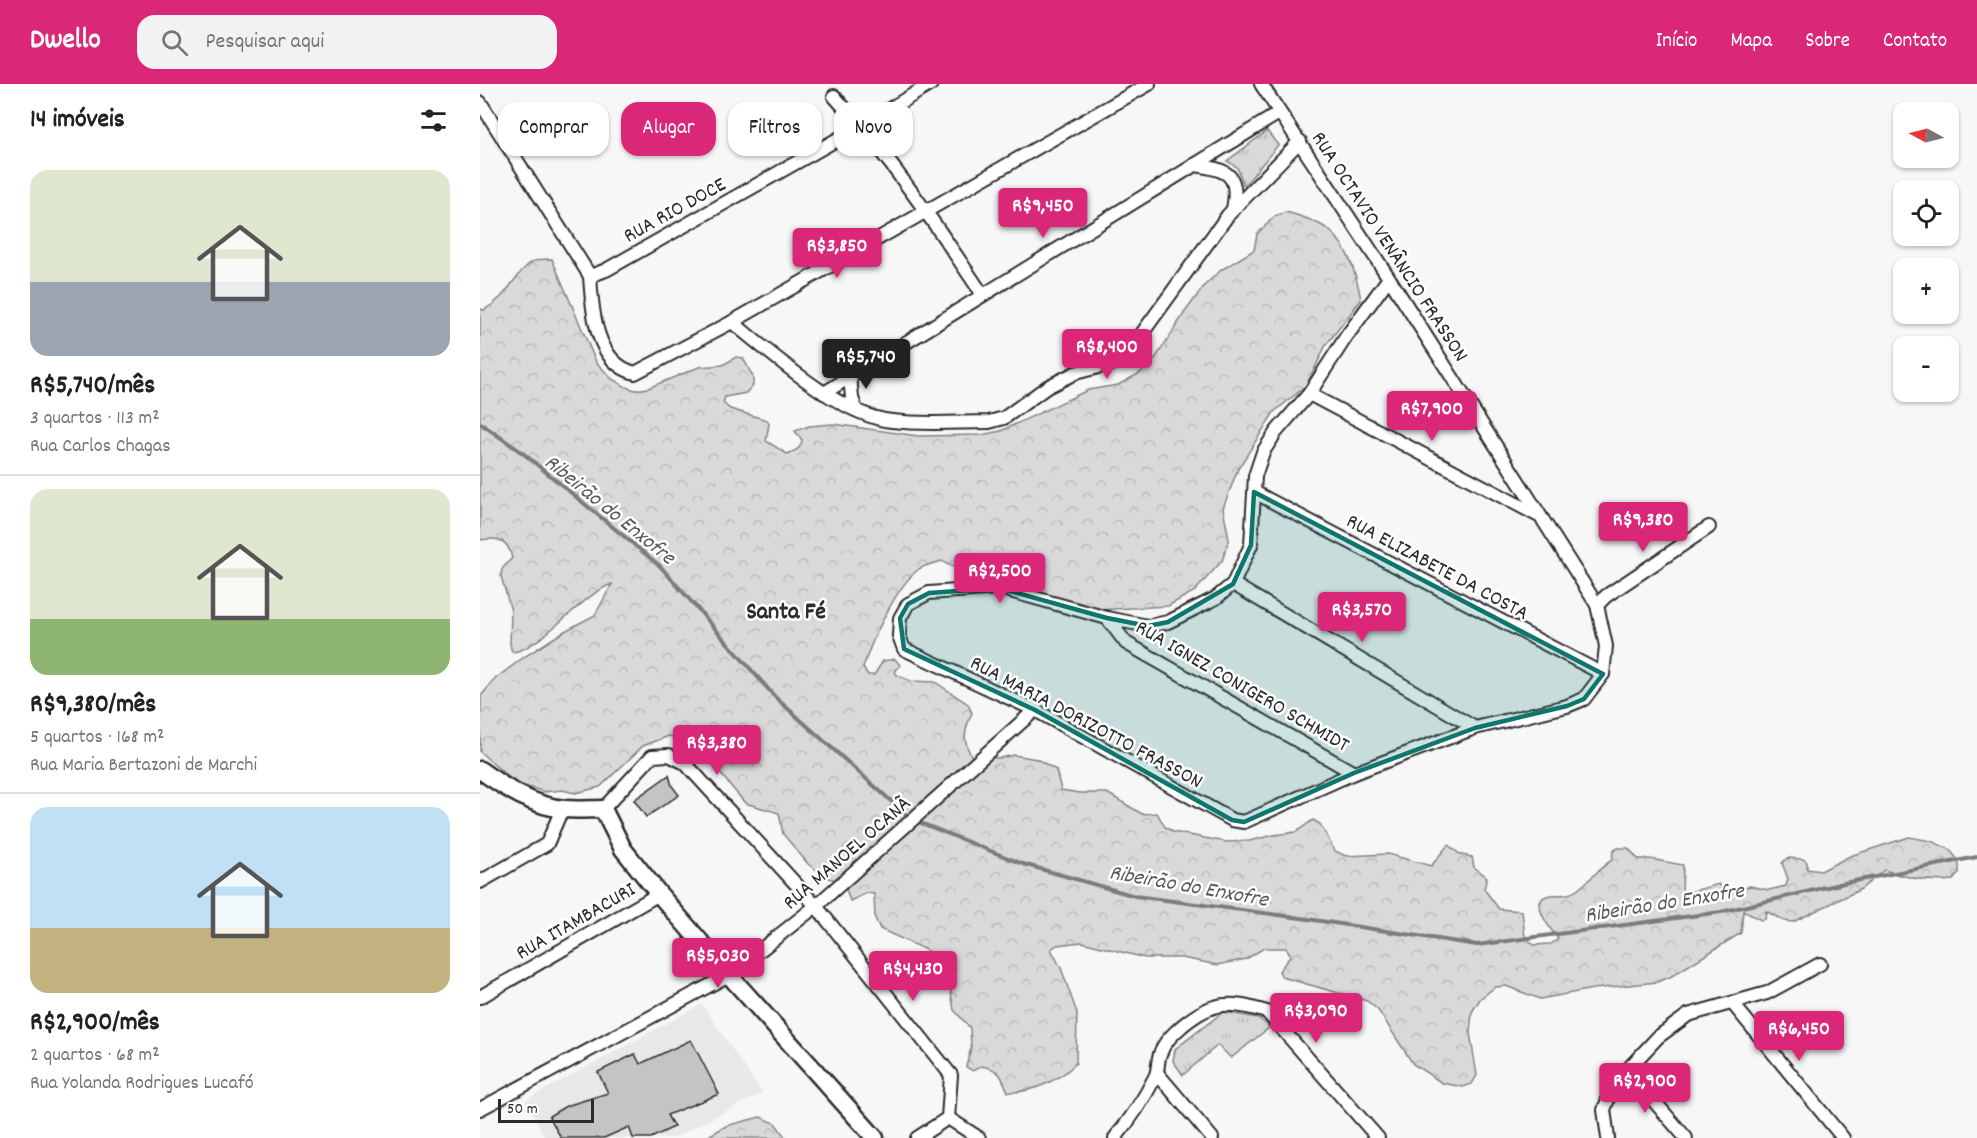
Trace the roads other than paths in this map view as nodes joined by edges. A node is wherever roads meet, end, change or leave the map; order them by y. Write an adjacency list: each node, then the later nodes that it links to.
1 (931, 84): 7 (street, RUA RIO DOCE)
2 (1149, 84): 13 (street)
3 (1261, 84): 8 (street, RUA OCTAVIO VENÂNCIO FRASSON)
4 (834, 96): 6 (street)
5 (480, 102): 15 (street)
6 (839, 102)
7 (901, 102)
8 (1279, 113): 10 (street, RUA OCTAVIO VENÂNCIO FRASSON); 12 (street)
9 (834, 141): 15 (street, RUA RIO DOCE)
10 (1300, 141): 14 (street); 16 (street, RUA OCTAVIO VENÂNCIO FRASSON)
11 (884, 156): 13 (street)
12 (1194, 165): 14 (street); 17 (street)
13 (926, 210): 17 (street); 18 (street)
14 (1233, 210): 22 (street)
15 (590, 276): 18 (street)
16 (1389, 278): 21 (street); 24 (street, RUA OCTAVIO VENÂNCIO FRASSON)
17 (982, 294): 19 (street)
18 (732, 322): 20 (street)
19 (850, 376): 20 (street); 22 (street)
20 (824, 393): 22 (street)
21 (1309, 394): 23 (street); 24 (street)
22 (856, 410)
23 (1254, 492): 26 (street); 30 (street, RUA ELIZABETE DA COSTA)
24 (1540, 516): 27 (street, RUA OCTAVIO VENÂNCIO FRASSON)
25 (1709, 527): 27 (street)
26 (1233, 584): 28 (street); 32 (street)
27 (1597, 605): 30 (street, RUA OCTAVIO VENÂNCIO FRASSON)
28 (1107, 618): 29 (street, RUA IGNEZ CONIGERO SCHMIDT); 34 (street, RUA IGNEZ CONIGERO SCHMIDT)
29 (899, 636): 31 (street, RUA MARIA DORIZOTTO FRASSON)
30 (1603, 674): 32 (street)
31 (1035, 710): 34 (street, RUA MARIA DORIZOTTO FRASSON); 39 (street, RUA MANOEL OCANÃ)
32 (1475, 728): 34 (street)
33 (480, 770): 35 (street)
34 (1354, 773)
35 (562, 809): 36 (street); 37 (street)
36 (603, 809): 38 (street); 39 (street)
37 (480, 882)
38 (659, 894): 41 (street); 42 (street, RUA ITAMBACURI)
39 (816, 906): 41 (street, RUA MANOEL OCANÃ); 47 (street)
40 (1820, 964): 43 (street)
41 (729, 975): 46 (street, RUA MANOEL OCANÃ); 48 (street)
42 (480, 997)
43 (1733, 1004): 44 (street); 56 (street)
44 (1627, 1070): 54 (street); 55 (street)
45 (1157, 1073): 51 (street); 52 (street); 53 (street)
46 (480, 1109)
47 (948, 1118): 49 (street); 50 (street)
48 (875, 1138)
49 (917, 1138)
50 (979, 1138)
51 (1115, 1138)
52 (1212, 1138)
53 (1378, 1138)
54 (1608, 1138)
55 (1686, 1138)
56 (1843, 1138)

